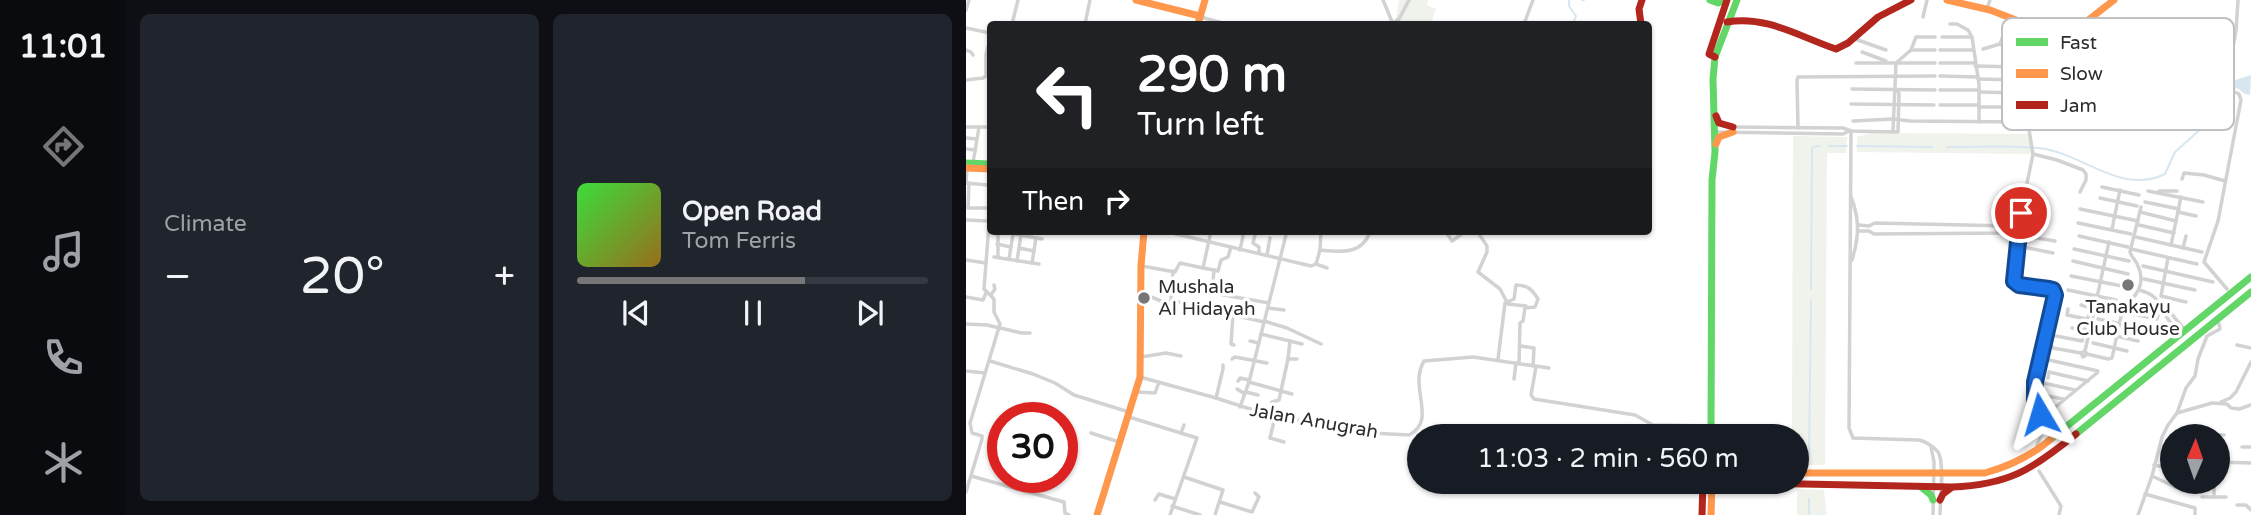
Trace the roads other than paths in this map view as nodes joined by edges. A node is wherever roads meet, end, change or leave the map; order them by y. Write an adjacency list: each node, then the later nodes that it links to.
1 (969, 0): 20 (street)
2 (1018, 0): 26 (street)
3 (1090, 0): 27 (street)
4 (1136, 0): 25 (main road)
5 (1205, 0): 25 (main road)
6 (1383, 0): 28 (street)
7 (1409, 0): 29 (street)
8 (1533, 0): 30 (street)
9 (1642, 0): 31 (main road)
10 (1737, 0): 18 (main road)
11 (1911, 0): 40 (main road)
12 (1927, 0): 21 (street)
13 (1947, 0): 19 (main road)
14 (1990, 0): 19 (street)
15 (2114, 0): 23 (main road)
16 (2238, 0): 39 (street)
17 (1720, 1): 49 (main road)
18 (1733, 9): 24 (main road); 32 (main road)
19 (1987, 9): 22 (main road)
20 (966, 10)
21 (1923, 17)
22 (2010, 17)
23 (2091, 18)
24 (1738, 19): 32 (main road); 40 (main road)
25 (1199, 20)
26 (1013, 21)
27 (1086, 21)
28 (1392, 21)
29 (1397, 21)
30 (1525, 21)
31 (1641, 21)
32 (1727, 22): 49 (main road)
33 (1950, 24): 38 (street)
34 (966, 28): 35 (street)
35 (987, 32)
36 (1935, 37): 46 (street)
37 (1942, 37): 38 (street)
38 (1972, 37): 47 (street)
39 (2234, 37)
40 (1853, 38): 45 (street)
41 (2002, 39): 42 (street)
42 (2000, 44): 43 (street)
43 (1983, 49)
44 (966, 50): 48 (street)
45 (1886, 50)
46 (1911, 50): 47 (street); 52 (street)
47 (1974, 50): 53 (street)
48 (973, 55)
49 (1715, 57): 69 (main road)
50 (1856, 63): 51 (street)
51 (1863, 63): 52 (street); 52 (street)
52 (1893, 63): 53 (street); 56 (street)
53 (1975, 64): 54 (street); 57 (street)
54 (2002, 65)
55 (987, 66): 59 (street)
56 (1896, 76): 57 (street); 61 (street); 77 (street)
57 (1978, 78): 58 (street); 62 (street)
58 (2002, 79)
59 (966, 80)
60 (1852, 89): 61 (street)
61 (1896, 89): 62 (street); 66 (street)
62 (1979, 91): 63 (street); 67 (street)
63 (2002, 92)
64 (2234, 92): 91 (street)
65 (1851, 104): 66 (street)
66 (1896, 104): 67 (street); 70 (street)
67 (1979, 106): 68 (street); 72 (street)
68 (2002, 107)
69 (1715, 114): 78 (main road); 79 (main road)
70 (1896, 119): 71 (street); 72 (street); 81 (street)
71 (1853, 121)
72 (1979, 122): 73 (street)
73 (2002, 122)
74 (966, 127): 75 (street)
75 (979, 127): 76 (street); 83 (street)
76 (987, 127)
77 (1798, 128): 79 (street); 81 (street)
78 (1715, 129): 79 (street); 84 (main road)
79 (1733, 130): 81 (street); 84 (main road)
80 (2029, 130): 86 (street)
81 (1851, 131): 98 (street)
82 (966, 138): 83 (street)
83 (977, 139): 87 (street)
84 (1715, 147): 299 (main road)
85 (966, 149): 87 (street)
86 (2033, 149): 97 (street); 137 (street)
87 (975, 150): 88 (street)
88 (968, 165): 89 (main road); 92 (street)
89 (987, 167)
90 (2182, 179): 91 (street)
91 (2225, 181): 196 (street)
92 (967, 183): 93 (street); 105 (street)
93 (987, 185)
94 (2102, 187): 95 (street)
95 (2120, 191): 99 (street); 102 (street)
96 (2177, 191): 100 (street)
97 (2080, 192)
98 (1850, 195): 117 (street); 177 (street)
99 (2139, 195)
100 (2181, 197): 104 (street); 109 (street)
101 (2100, 198): 102 (street)
102 (2118, 202): 108 (street); 110 (street)
103 (2146, 202): 109 (street)
104 (2203, 202)
105 (967, 208): 106 (street)
106 (987, 209)
107 (2080, 209): 110 (street)
108 (2139, 209): 114 (street); 116 (street)
109 (2178, 210): 111 (street); 114 (street)
110 (2115, 216): 116 (street); 118 (street)
111 (2196, 216)
112 (966, 220): 113 (street)
113 (987, 221)
114 (2176, 221): 119 (street)
115 (2078, 223): 118 (street)
116 (2138, 223): 119 (street); 153 (street)
117 (1858, 228): 117 (street); 177 (street)
118 (2112, 230): 120 (street)
119 (2174, 233): 148 (street)
120 (2131, 234)
121 (987, 235): 171 (street)
122 (998, 235): 147 (street)
123 (1016, 235): 150 (street)
124 (1017, 235): 152 (street)
125 (1025, 235): 141 (street)
126 (1144, 235): 176 (main road)
127 (1179, 235): 145 (street)
128 (1210, 235): 145 (street)
129 (1243, 235): 156 (street)
130 (1255, 235): 160 (street)
131 (1286, 235): 164 (street)
132 (1321, 235): 157 (street)
133 (1368, 235): 157 (street)
134 (1448, 235): 135 (street)
135 (1460, 235)
136 (1480, 235): 210 (street)
137 (2020, 235): 144 (street); 149 (street)
138 (2079, 236): 146 (street)
139 (2186, 236): 154 (street)
140 (2136, 237): 148 (street)
141 (1036, 238): 143 (street); 158 (street)
142 (1270, 238): 162 (street)
143 (1042, 239)
144 (2055, 241)
145 (1209, 243): 151 (street); 179 (street)
146 (2109, 243): 153 (street); 163 (street)
147 (997, 244): 150 (street); 166 (street)
148 (2171, 245): 154 (street)
149 (2018, 246): 161 (street); 301 (street)
150 (1011, 247): 166 (street)
151 (1231, 247): 156 (street); 183 (street)
152 (1019, 248): 158 (street); 168 (street)
153 (2129, 248): 165 (street); 198 (street)
154 (2183, 248): 159 (street)
155 (2074, 249): 163 (street)
156 (1240, 250): 160 (street)
157 (1320, 250): 174 (street)
158 (1034, 251): 172 (street)
159 (2202, 252)
160 (1259, 253): 162 (street)
161 (2053, 253)
162 (1267, 255): 164 (street)
163 (2106, 256): 170 (street); 181 (street)
164 (1280, 257): 174 (street); 214 (street)
165 (2168, 258): 175 (street); 184 (street)
166 (1009, 259): 168 (street)
167 (966, 260): 171 (street)
168 (1017, 261): 172 (street)
169 (2073, 261): 181 (street)
170 (2129, 261)
171 (986, 263): 203 (street)
172 (1032, 263): 173 (street)
173 (1039, 264)
174 (1316, 264): 180 (street)
175 (2197, 264)
176 (1141, 266): 182 (street); 201 (main road)
177 (1850, 266): 321 (street)
178 (2143, 266): 184 (street)
179 (1203, 268): 182 (street); 183 (street)
180 (1327, 268)
181 (2104, 268): 185 (street); 189 (street)
182 (1173, 271): 195 (street)
183 (1218, 271): 202 (street)
184 (2165, 271): 190 (street); 191 (street)
185 (2128, 274)
186 (2071, 276): 189 (street)
187 (2251, 277): 194 (main road)
188 (2144, 279): 191 (street)
189 (2101, 282): 193 (street); 204 (street)
190 (2213, 282)
191 (2162, 283): 199 (street); 212 (street)
192 (994, 285): 203 (street)
193 (2122, 286)
194 (2240, 286): 196 (street); 208 (main road)
195 (1173, 289): 202 (street); 206 (street)
196 (2227, 289): 208 (street)
197 (2068, 290): 204 (street)
198 (2139, 290): 211 (street); 234 (street)
199 (2195, 290)
200 (2251, 292): 220 (main road)
201 (1141, 293): 206 (street); 253 (main road)
202 (1212, 293): 214 (street)
203 (988, 294): 205 (street); 228 (street)
204 (2098, 296): 207 (street); 211 (street)
205 (966, 297)
206 (1171, 300): 213 (street)
207 (2116, 300)
208 (2222, 300): 234 (main road)
209 (2134, 301): 221 (street)
210 (1506, 302): 216 (street); 216 (street); 258 (street)
211 (2096, 302): 251 (street)
212 (2186, 302)
213 (1183, 303)
214 (1268, 305): 219 (street); 224 (street)
215 (2081, 305): 223 (street)
216 (1527, 306): 247 (street)
217 (2101, 307): 221 (street)
218 (2068, 309): 223 (street)
219 (1284, 310)
220 (2227, 311): 227 (street); 232 (main road)
221 (2122, 312): 225 (street)
222 (2098, 318): 225 (street)
223 (2088, 319): 230 (street)
224 (1264, 321): 236 (street); 244 (street); 245 (street)
225 (2120, 323): 231 (street); 237 (street)
226 (966, 324): 228 (street)
227 (2219, 324): 232 (street); 294 (street)
228 (999, 327): 235 (street); 260 (street)
229 (2072, 328): 230 (street)
230 (2085, 330): 251 (street)
231 (2150, 330)
232 (2204, 330): 284 (main road)
233 (2095, 331): 237 (street)
234 (2183, 332): 278 (main road)
235 (1030, 333)
236 (1261, 334): 239 (street); 241 (street)
237 (2117, 336): 240 (street); 248 (street)
238 (1250, 341): 241 (street)
239 (1290, 341): 243 (street); 255 (street)
240 (2138, 341)
241 (1259, 342): 257 (street)
242 (2092, 343): 248 (street)
243 (1302, 344)
244 (1321, 344)
245 (1234, 345)
246 (2237, 345): 249 (street)
247 (1520, 346): 263 (street); 265 (street)
248 (2114, 348): 250 (street); 251 (street)
249 (2251, 348)
250 (2127, 351)
251 (2085, 353)
252 (1181, 356): 253 (street)
253 (1142, 357): 270 (main road)
254 (1232, 359): 257 (street)
255 (1288, 359): 256 (street); 280 (street)
256 (1297, 359)
257 (1254, 360): 262 (street); 274 (street)
258 (1498, 360): 263 (street); 297 (street, Jalan Anugrah)
259 (2049, 360): 275 (street)
260 (990, 361): 268 (street); 295 (street)
261 (2251, 362): 290 (street)
262 (1267, 363)
263 (1517, 363): 265 (street); 272 (street)
264 (1223, 365): 288 (street)
265 (1534, 366): 266 (street); 298 (street)
266 (1549, 368)
267 (966, 371): 268 (street)
268 (986, 373): 304 (street)
269 (1160, 374): 276 (street)
270 (1140, 377): 276 (street, Jalan Anugrah); 282 (main road)
271 (2048, 378): 275 (street)
272 (1514, 379)
273 (1238, 381): 274 (street)
274 (1249, 381): 280 (street); 283 (street)
275 (2088, 381): 281 (street)
276 (1159, 382): 282 (street); 288 (street, Jalan Anugrah)
277 (2039, 382): 281 (street)
278 (2118, 385): 284 (main road); 303 (main road)
279 (1237, 389): 283 (street)
280 (1281, 391): 285 (street); 296 (street)
281 (2076, 391): 289 (street)
282 (1136, 392): 295 (main road)
283 (1246, 393): 287 (street); 292 (street)
284 (2125, 393): 312 (main road)
285 (1292, 394)
286 (2038, 394): 289 (street)
287 (1258, 395)
288 (1216, 398): 292 (street, Jalan Anugrah)
289 (2065, 399): 293 (street)
290 (2220, 404): 291 (street); 294 (street)
291 (2251, 405)
292 (1240, 407): 296 (street, Jalan Anugrah)
293 (2041, 407)
294 (2177, 413): 315 (street)
295 (1129, 415): 306 (street); 308 (main road)
296 (1269, 415): 297 (street, Jalan Anugrah)
297 (1275, 417): 307 (street)
298 (1651, 424)
299 (1710, 424)
300 (1184, 425): 306 (street)
301 (2043, 431): 303 (street); 309 (street)
302 (966, 432): 304 (street)
303 (2061, 432): 309 (main road)
304 (972, 433): 322 (street)
305 (1091, 433): 308 (street)
306 (1181, 433): 323 (street)
307 (1284, 442)
308 (1121, 443): 348 (main road)
309 (2040, 446): 317 (main road)
310 (2242, 447): 311 (street)
311 (2251, 447)
312 (2047, 458): 318 (street); 320 (main road)
313 (2230, 462): 314 (street)
314 (2251, 463)
315 (2154, 465): 316 (street); 324 (street)
316 (2160, 467)
317 (1996, 471): 321 (main road); 326 (main road)
318 (2039, 471): 320 (street); 356 (street)
319 (1809, 473): 321 (main road)
320 (2024, 473): 326 (main road)
321 (1937, 474): 329 (street)
322 (969, 477): 331 (street); 347 (street)
323 (1184, 477): 340 (street); 343 (street)
324 (2152, 477): 325 (street); 335 (street)
325 (2160, 480)
326 (2001, 482): 330 (main road)
327 (1809, 484): 328 (main road)
328 (1921, 486): 329 (main road); 342 (main road)
329 (1937, 487): 330 (main road); 342 (street)
330 (1952, 487): 342 (main road)
331 (966, 492)
332 (1255, 493): 343 (street)
333 (1703, 494): 352 (main road)
334 (1714, 494): 336 (main road)
335 (2146, 494): 357 (street); 358 (street)
336 (1712, 497): 353 (main road)
337 (2202, 497): 338 (street)
338 (2214, 497): 339 (street)
339 (2226, 497)
340 (1175, 499): 341 (street); 345 (street)
341 (1155, 500)
342 (1936, 500): 354 (street); 355 (street)
343 (1220, 502): 351 (street)
344 (2237, 505): 346 (street)
345 (1172, 506): 349 (street); 350 (street)
346 (2251, 510)
347 (1069, 515)
348 (1097, 515)
349 (1170, 515)
350 (1200, 515)
351 (1215, 515)
352 (1702, 515)
353 (1711, 515)
354 (1933, 515)
355 (1940, 515)
356 (2059, 515)
357 (2138, 515)
358 (2195, 515)

